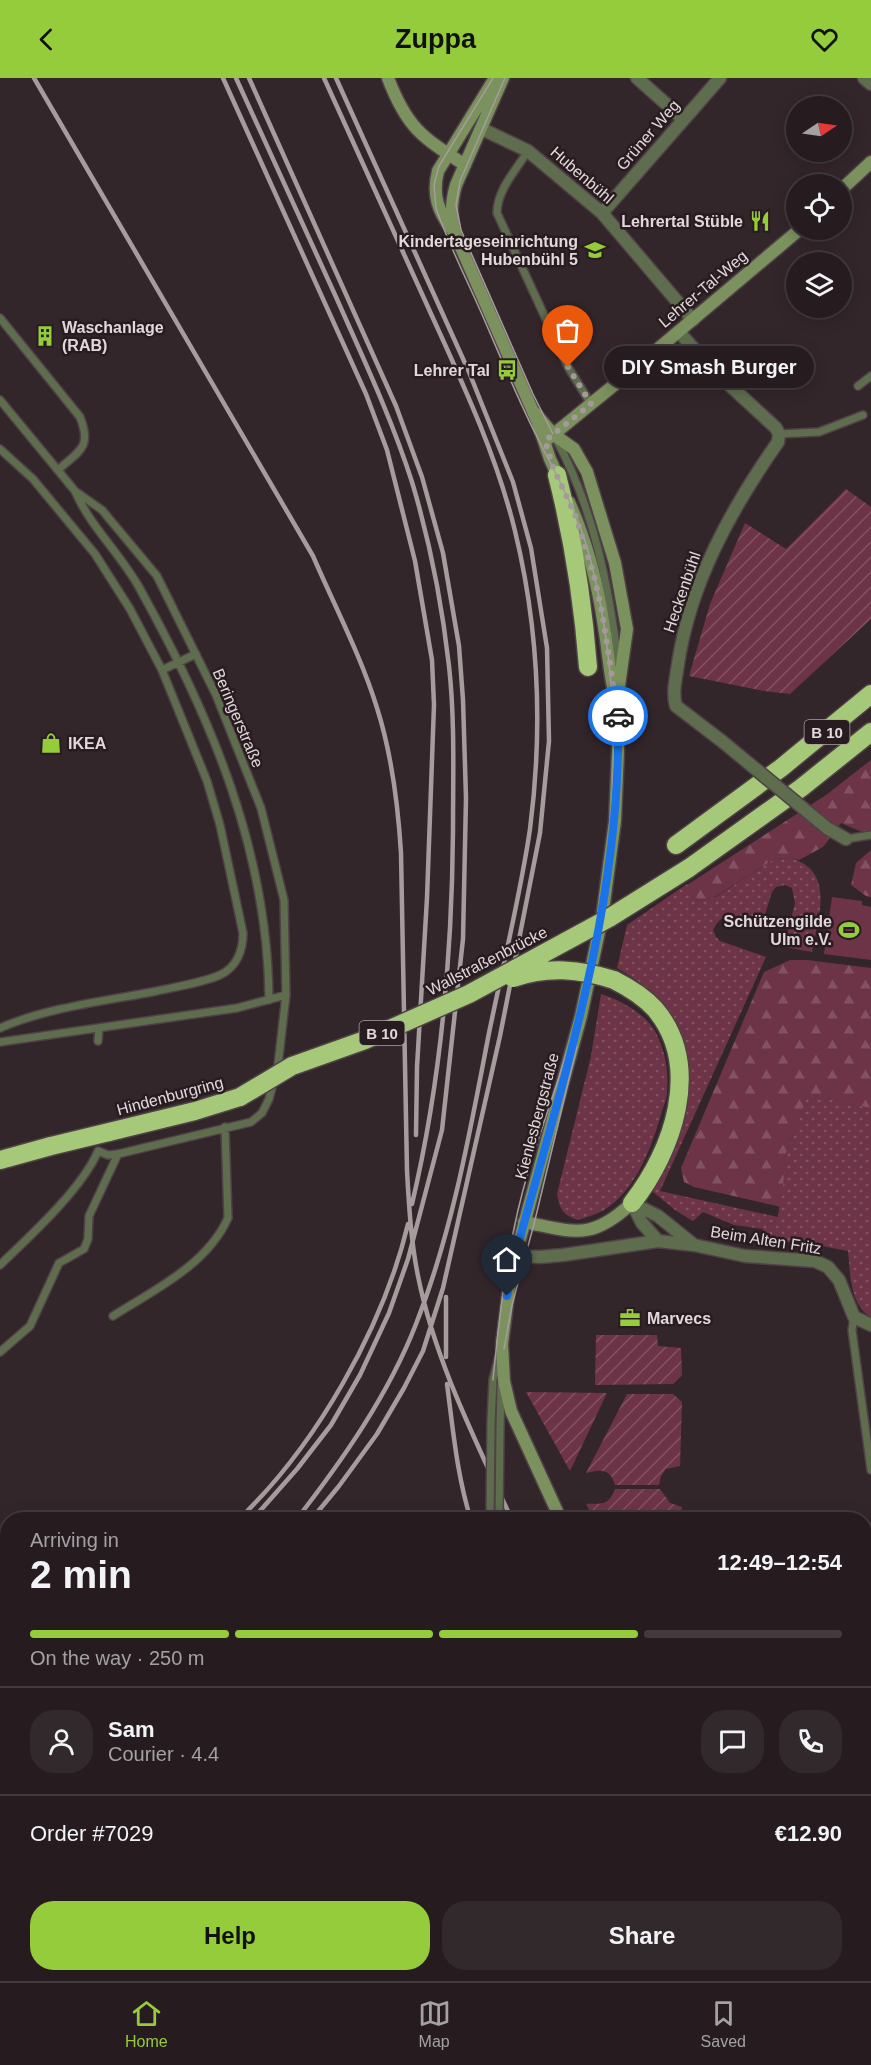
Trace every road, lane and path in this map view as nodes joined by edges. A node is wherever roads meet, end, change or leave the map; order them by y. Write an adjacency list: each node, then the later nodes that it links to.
1 (388, 78): 11 (street)
2 (495, 78): 11 (street)
3 (503, 78): 9 (street)
4 (637, 78): 8 (street)
5 (720, 78): 8 (street, Grüner Weg)
6 (864, 78): 7 (street)
7 (871, 84)
8 (683, 119): 15 (street, Grüner Weg)
9 (482, 129): 10 (street, Hubenbühl); 13 (street)
10 (528, 151): 15 (street, Hubenbühl); 24 (lane)
11 (447, 153): 13 (street); 16 (street)
12 (871, 162): 14 (street)
13 (465, 165): 16 (street)
14 (852, 180)
15 (602, 213): 19 (street, Hubenbühl)
16 (456, 236): 27 (street, Kienlesbergstraße)
17 (787, 240): 19 (street, Lehrer-Tal-Weg)
18 (0, 318): 29 (lane)
19 (693, 320): 20 (street, Lehrer-Tal-Weg)
20 (679, 332): 24 (street, Lehrer-Tal-Weg); 26 (street)
21 (871, 376): 22 (lane)
22 (858, 386)
23 (0, 400): 29 (lane, Beringerstraße)
24 (591, 404): 27 (street, Lehrer-Tal-Weg)
25 (863, 415): 26 (lane)
26 (779, 434): 40 (street, Heckenbühl, bridge)
27 (549, 438): 30 (street, Kienlesbergstraße); 37 (street, Kienlesbergstraße)
28 (0, 449): 35 (lane)
29 (58, 470): 31 (lane, Beringerstraße)
30 (557, 475): 34 (highway); 37 (street, Kienlesbergstraße)
31 (75, 491): 32 (lane, Beringerstraße); 33 (lane, Beringerstraße)
32 (196, 654): 33 (lane); 43 (lane, Beringerstraße)
33 (180, 663): 35 (lane); 44 (lane, Beringerstraße)
34 (588, 667)
35 (162, 670): 45 (lane)
36 (871, 694): 41 (highway, B 10)
37 (618, 711): 54 (street, Kienlesbergstraße)
38 (871, 732): 42 (highway, Wallstraßenbrücke / B 10, bridge)
39 (871, 835): 40 (lane)
40 (846, 839)
41 (676, 845)
42 (469, 994): 49 (highway, Wallstraßenbrücke / B 10, bridge); 53 (highway, bridge)
43 (286, 995): 44 (lane); 50 (lane, Beringerstraße)
44 (269, 1000): 46 (lane)
45 (0, 1028)
46 (99, 1028): 47 (lane); 48 (lane)
47 (98, 1041)
48 (0, 1042)
49 (292, 1066): 52 (highway, Hindenburgring / B 10, bridge)
50 (225, 1127): 51 (lane, Beringerstraße); 59 (lane)
51 (118, 1154): 58 (lane); 63 (lane)
52 (0, 1160)
53 (632, 1203): 54 (street); 55 (street); 56 (street, Beim Alten Fritz)
54 (525, 1222): 57 (street, Kienlesbergstraße)
55 (658, 1241): 56 (street, Beim Alten Fritz); 57 (street, Beim Alten Fritz)
56 (693, 1245): 60 (street, Beim Alten Fritz)
57 (515, 1256): 62 (street, Kienlesbergstraße)
58 (0, 1264)
59 (113, 1316)
60 (854, 1317): 61 (street); 65 (lane)
61 (871, 1325)
62 (502, 1344): 64 (street, Kienlesbergstraße); 66 (lane, bridge)
63 (0, 1352)
64 (502, 1367): 67 (lane, bridge); 68 (street, Kienlesbergstraße)
65 (871, 1470)
66 (490, 1512)
67 (499, 1512)
68 (557, 1512)

